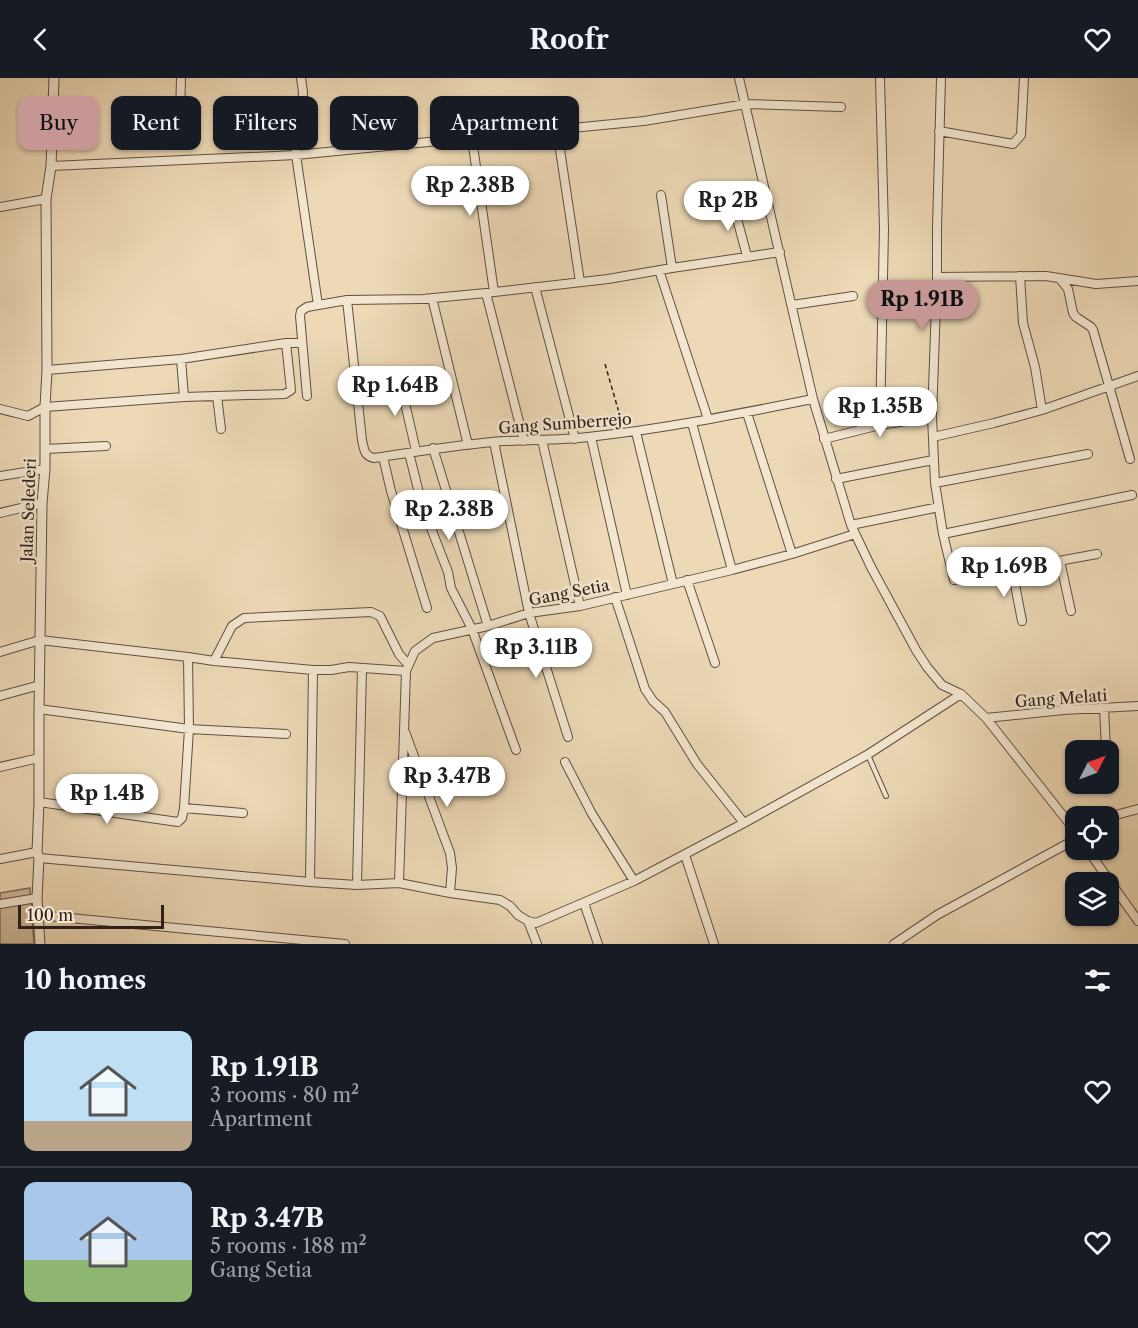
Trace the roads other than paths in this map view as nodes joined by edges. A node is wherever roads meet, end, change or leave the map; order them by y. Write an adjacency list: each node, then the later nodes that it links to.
1 (54, 78): 17 (street, Jalan Selederi)
2 (181, 78): 8 (street)
3 (301, 78): 16 (street)
4 (739, 78): 9 (street)
5 (880, 78): 56 (street)
6 (941, 78): 12 (street)
7 (1024, 78): 12 (street)
8 (181, 96)
9 (746, 104): 10 (street); 11 (street); 22 (street)
10 (841, 107)
11 (579, 128)
12 (939, 131): 27 (street)
13 (430, 143): 16 (street)
14 (473, 150): 32 (street)
15 (560, 150): 30 (street)
16 (296, 155): 17 (street); 36 (street)
17 (51, 166): 19 (street, Jalan Selederi)
18 (661, 195): 24 (street)
19 (46, 199): 21 (street); 41 (street, Jalan Selederi)
20 (732, 201): 23 (street)
21 (0, 207)
22 (780, 252): 23 (street); 37 (street)
23 (747, 256): 24 (street)
24 (672, 268): 25 (street)
25 (658, 270): 30 (street); 54 (street)
26 (1020, 276): 27 (street); 28 (street); 51 (street)
27 (937, 278): 53 (street)
28 (1060, 279): 29 (street); 44 (street)
29 (1138, 281)
30 (580, 282): 31 (street)
31 (535, 287): 32 (street); 61 (street)
32 (490, 292): 34 (street); 64 (street)
33 (853, 296): 37 (street)
34 (432, 298): 35 (street); 66 (street)
35 (346, 300): 36 (street); 72 (street)
36 (318, 305): 39 (street)
37 (792, 305): 48 (street)
38 (286, 343): 39 (street); 40 (street); 45 (street)
39 (301, 343): 46 (street)
40 (181, 359): 41 (street); 47 (street)
41 (47, 370): 49 (street, Jalan Selederi)
42 (1138, 376): 44 (street)
43 (399, 377): 70 (street)
44 (1108, 386): 51 (street); 73 (street)
45 (217, 396): 47 (street); 57 (street)
46 (307, 396)
47 (184, 397): 49 (street)
48 (813, 399): 52 (street, Gang Sumberrejo); 62 (street)
49 (45, 407): 50 (street); 69 (street, Jalan Selederi)
50 (0, 408)
51 (1042, 410): 60 (street)
52 (747, 412): 54 (street, Gang Sumberrejo); 86 (street)
53 (932, 417): 56 (street); 60 (street)
54 (708, 419): 55 (street, Gang Sumberrejo)
55 (692, 423): 58 (street, Gang Sumberrejo); 89 (street)
56 (880, 425): 62 (street)
57 (221, 429)
58 (636, 432): 59 (street, Gang Sumberrejo); 92 (street)
59 (591, 437): 61 (street, Gang Sumberrejo); 93 (street)
60 (933, 437): 74 (street)
61 (575, 439): 63 (street, Gang Sumberrejo)
62 (824, 439): 77 (street)
63 (542, 440): 64 (street, Gang Sumberrejo); 95 (street)
64 (524, 441): 65 (street, Gang Sumberrejo)
65 (494, 442): 66 (street, Gang Sumberrejo); 98 (street)
66 (468, 445): 68 (street, Gang Sumberrejo)
67 (106, 446): 69 (street)
68 (434, 448): 70 (street, Gang Sumberrejo); 100 (street)
69 (45, 449): 75 (street, Jalan Selederi)
70 (412, 452): 72 (street, Gang Sumberrejo); 101 (street)
71 (1088, 453): 78 (street)
72 (383, 457): 96 (street)
73 (1130, 459)
74 (933, 460): 77 (street); 78 (street)
75 (45, 469): 76 (street); 80 (street, Jalan Selederi)
76 (0, 476)
77 (837, 479): 83 (street)
78 (935, 483): 81 (street)
79 (1132, 495): 85 (street)
80 (42, 503): 82 (street); 102 (street, Jalan Selederi)
81 (939, 507): 83 (street); 85 (street)
82 (0, 513)
83 (850, 525): 84 (street)
84 (855, 534): 86 (street, Gang Setia); 112 (street)
85 (943, 534): 90 (street)
86 (792, 554): 89 (street, Gang Setia)
87 (1097, 554): 88 (street)
88 (1060, 561): 90 (street); 97 (street)
89 (732, 570): 91 (street, Gang Setia)
90 (1012, 570): 99 (street)
91 (687, 580): 92 (street, Gang Setia); 107 (street)
92 (673, 584): 93 (street, Gang Setia)
93 (627, 595): 94 (street, Gang Setia)
94 (615, 597): 95 (street, Gang Setia); 135 (street)
95 (580, 606): 98 (street, Gang Setia)
96 (427, 608)
97 (1071, 611)
98 (530, 613): 100 (street, Gang Setia); 121 (street)
99 (1022, 621)
100 (488, 626): 101 (street, Gang Setia)
101 (472, 629): 106 (street, Gang Setia); 123 (street)
102 (40, 640): 103 (street); 104 (street); 111 (street, Jalan Selederi)
103 (0, 652)
104 (188, 657): 105 (street); 118 (street)
105 (214, 661): 106 (street); 109 (street)
106 (409, 662): 110 (street, Gang Setia)
107 (715, 663)
108 (362, 668): 109 (street); 110 (street); 144 (street)
109 (313, 670): 142 (street)
110 (406, 671): 119 (street, Gang Setia)
111 (40, 685): 113 (street); 116 (street, Jalan Selederi)
112 (961, 694): 117 (street); 124 (street)
113 (0, 696)
114 (1138, 706): 115 (street, Gang Melati)
115 (1104, 708): 117 (street, Gang Melati); 122 (street)
116 (39, 709): 118 (street); 125 (street, Jalan Selederi)
117 (986, 718): 134 (street)
118 (189, 729): 120 (street); 130 (street)
119 (404, 729): 143 (street, Gang Setia); 145 (street)
120 (286, 734)
121 (568, 738)
122 (1106, 740)
123 (516, 750)
124 (867, 755): 128 (lane); 135 (street)
125 (39, 758): 127 (street); 129 (street, Jalan Selederi)
126 (566, 762): 141 (street)
127 (0, 767)
128 (886, 796)
129 (39, 802): 130 (street); 137 (street, Jalan Selederi)
130 (184, 808): 132 (street)
131 (1138, 809): 133 (street)
132 (243, 813)
133 (1119, 814)
134 (1065, 817)
135 (744, 824): 138 (street)
136 (1065, 845): 157 (street)
137 (38, 855): 139 (street); 142 (street); 146 (street, Jalan Selederi)
138 (685, 855): 141 (street); 156 (street)
139 (0, 859)
140 (1095, 860): 151 (street)
141 (633, 881): 147 (street)
142 (310, 882): 144 (street)
143 (399, 883): 144 (street); 145 (street)
144 (357, 885)
145 (450, 893): 150 (street)
146 (37, 898): 148 (street); 149 (street, Jalan Selederi)
147 (584, 903): 150 (street); 155 (street)
148 (0, 904)
149 (38, 915): 152 (street, Jalan Selederi); 153 (street)
150 (528, 921): 154 (street)
151 (1138, 921)
152 (40, 944)
153 (345, 944)
154 (537, 944)
155 (598, 944)
156 (714, 944)
157 (894, 944)

